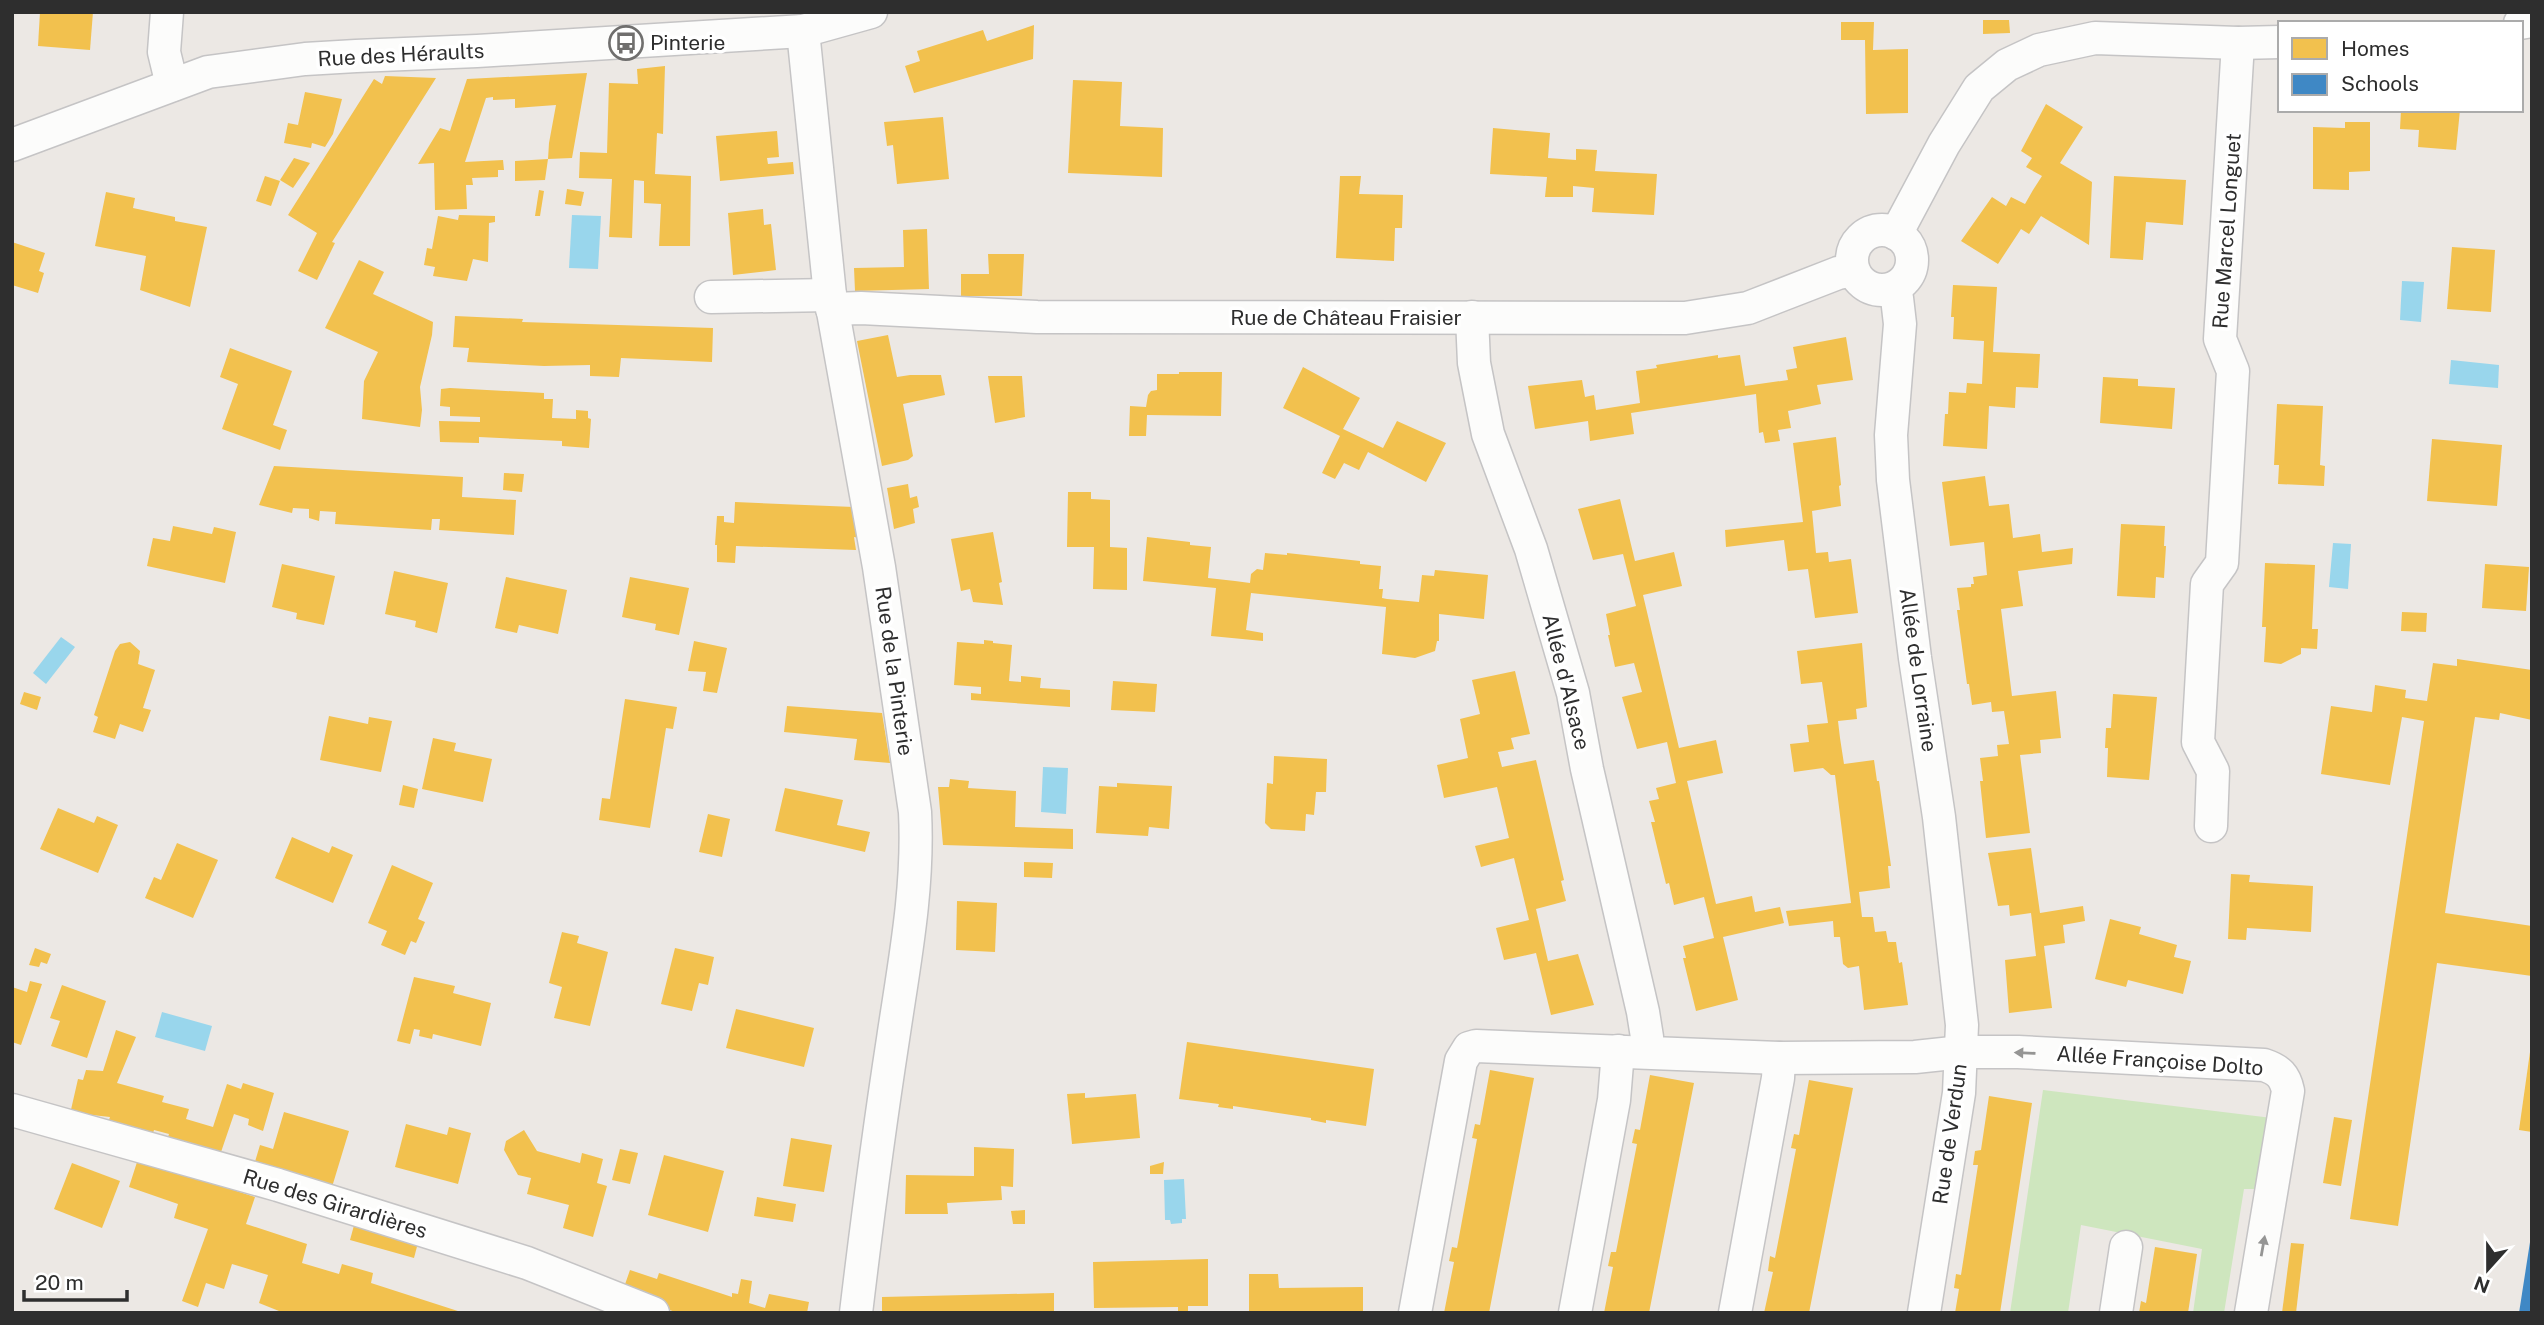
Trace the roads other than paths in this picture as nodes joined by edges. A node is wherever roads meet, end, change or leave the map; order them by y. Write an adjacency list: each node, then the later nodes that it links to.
1 (167, 12): 6 (street)
2 (871, 12): 3 (street, Rue des Héraults)
3 (803, 31): 6 (street, Rue des Héraults); 12 (street, Rue de la Pinterie)
4 (2278, 42): 5 (street)
5 (2238, 43): 8 (street); 14 (street, Rue Marcel Longuet)
6 (172, 85): 7 (street, Rue des Héraults)
7 (12, 145)
8 (1896, 234): 9 (street); 10 (street)
9 (1853, 270): 10 (street); 13 (street, Rue de Château Fraisier)
10 (1892, 289): 16 (street, Allée de Lorraine)
11 (711, 297): 12 (street, Rue de Château Fraisier)
12 (831, 302): 13 (street, Rue de Château Fraisier); 21 (street, Rue de la Pinterie)
13 (1472, 317): 15 (street, Allée d'Alsace)
14 (2211, 827)
15 (1632, 1051): 17 (street, Rue de Verdun); 22 (street, Rue de Verdun); 23 (street)
16 (1962, 1052): 17 (street, Rue de Verdun); 25 (street, Rue de Verdun); 27 (street, Allée Françoise Dolto, one-way to 16)
17 (1779, 1058): 24 (street)
18 (12, 1110): 20 (street, Rue des Girardières)
19 (2126, 1247): 26 (street)
20 (653, 1313)
21 (856, 1313)
22 (1415, 1313)
23 (1575, 1313)
24 (1735, 1313)
25 (1924, 1313)
26 (2116, 1313)
27 (2251, 1313)

